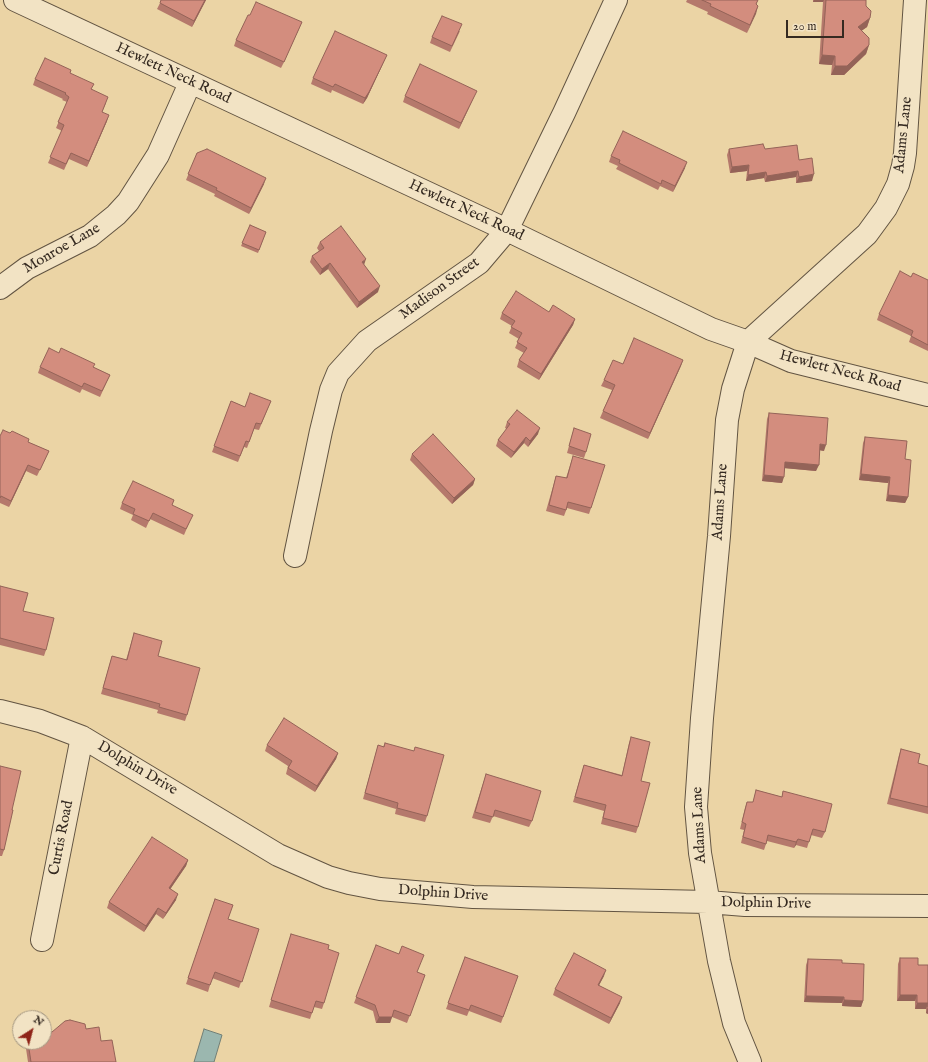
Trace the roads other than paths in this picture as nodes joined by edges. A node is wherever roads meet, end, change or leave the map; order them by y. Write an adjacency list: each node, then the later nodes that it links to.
1 (15, 0): 4 (street, Hewlett Neck Road)
2 (616, 0): 5 (street, Madison Street)
3 (915, 0): 7 (street, Adams Lane)
4 (190, 83): 5 (street, Hewlett Neck Road); 6 (street, Monroe Lane)
5 (507, 230): 7 (street, Hewlett Neck Road); 9 (street, Madison Street)
6 (0, 288)
7 (748, 342): 8 (street, Hewlett Neck Road); 12 (street, Adams Lane)
8 (928, 395)
9 (295, 556)
10 (0, 711): 11 (street, Dolphin Drive)
11 (82, 737): 12 (street, Dolphin Drive); 14 (street, Curtis Road)
12 (708, 902): 13 (street, Dolphin Drive); 15 (street, Adams Lane)
13 (928, 906)
14 (42, 940)
15 (750, 1062)

